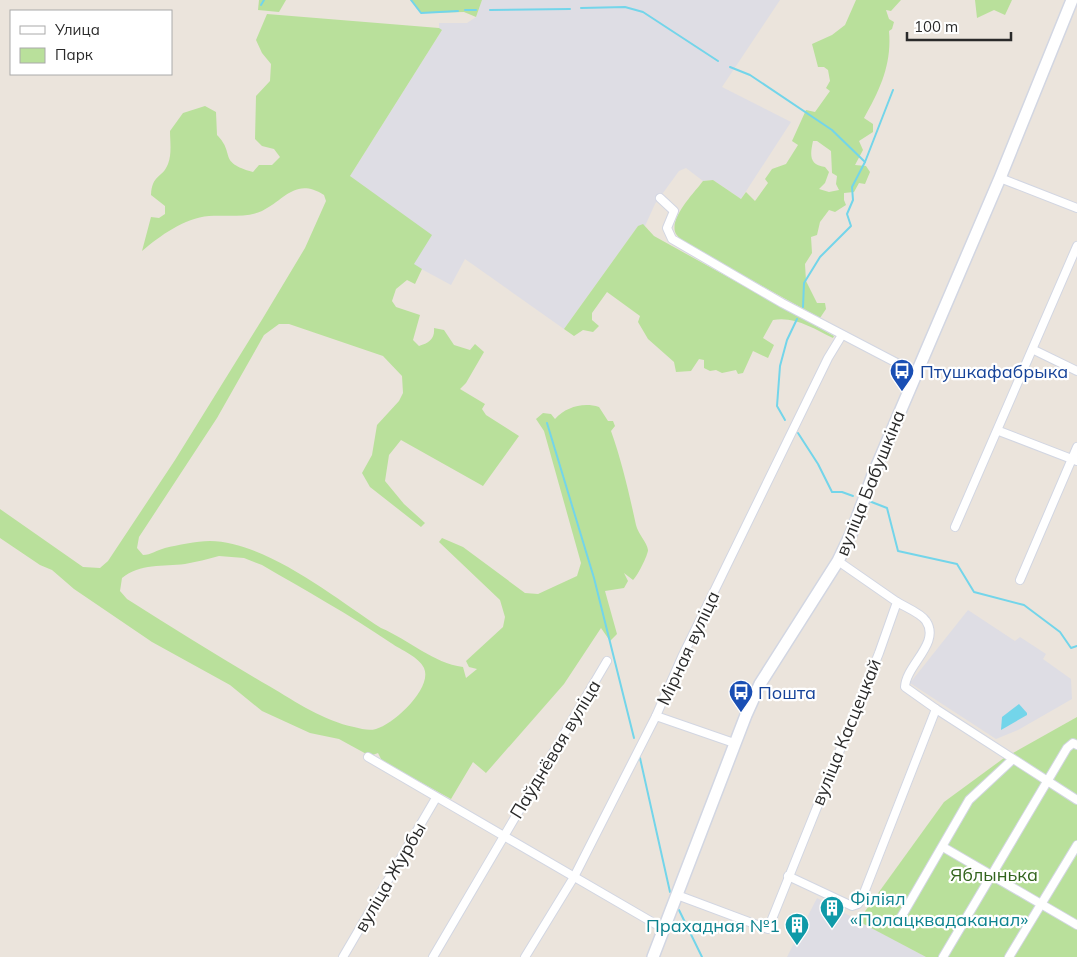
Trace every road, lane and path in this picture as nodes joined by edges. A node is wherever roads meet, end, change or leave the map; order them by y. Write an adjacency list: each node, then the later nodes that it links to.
1 (1072, 0): 2 (street, вуліца Бабушкіна)
2 (1000, 178): 4 (street); 9 (street, вуліца Бабушкіна)
3 (660, 198): 6 (street)
4 (1077, 208)
5 (1077, 246): 7 (street)
6 (842, 335): 9 (street); 19 (street, Мірная вуліца)
7 (1034, 350): 8 (street); 10 (street)
8 (1077, 371)
9 (916, 373): 14 (street, вуліца Бабушкіна)
10 (999, 431): 12 (street); 13 (street)
11 (1077, 447): 12 (street)
12 (1074, 460): 15 (street)
13 (955, 527)
14 (838, 561): 16 (street); 20 (street, вуліца Бабушкіна)
15 (1020, 580)
16 (897, 602): 18 (street); 30 (street, вуліца Касцецкай)
17 (607, 662): 27 (street, Паўднёвая вуліца)
18 (936, 709): 23 (street); 30 (street)
19 (656, 716): 20 (street); 32 (street, Мірная вуліца)
20 (734, 742): 33 (street, вуліца Бабушкіна)
21 (1077, 745): 24 (street)
22 (368, 757): 25 (street)
23 (1013, 759): 24 (street); 29 (street)
24 (1046, 782): 26 (street); 31 (street)
25 (436, 798): 27 (street); 38 (street, вуліца Журбы)
26 (1077, 800)
27 (503, 836): 32 (street); 39 (street, Паўднёвая вуліца)
28 (1077, 845): 34 (street)
29 (943, 847): 31 (street); 35 (street)
30 (788, 876): 33 (street, вуліца Касцецкай)
31 (991, 876): 34 (street); 42 (street)
32 (574, 877): 37 (street); 40 (street, Мірная вуліца)
33 (677, 895): 37 (street, вуліца Бабушкіна)
34 (1042, 904): 36 (street); 43 (street)
35 (900, 919)
36 (1077, 925)
37 (664, 928): 41 (street, вуліца Бабушкіна)
38 (343, 957)
39 (433, 957)
40 (525, 957)
41 (653, 957)
42 (943, 957)
43 (1009, 957)

